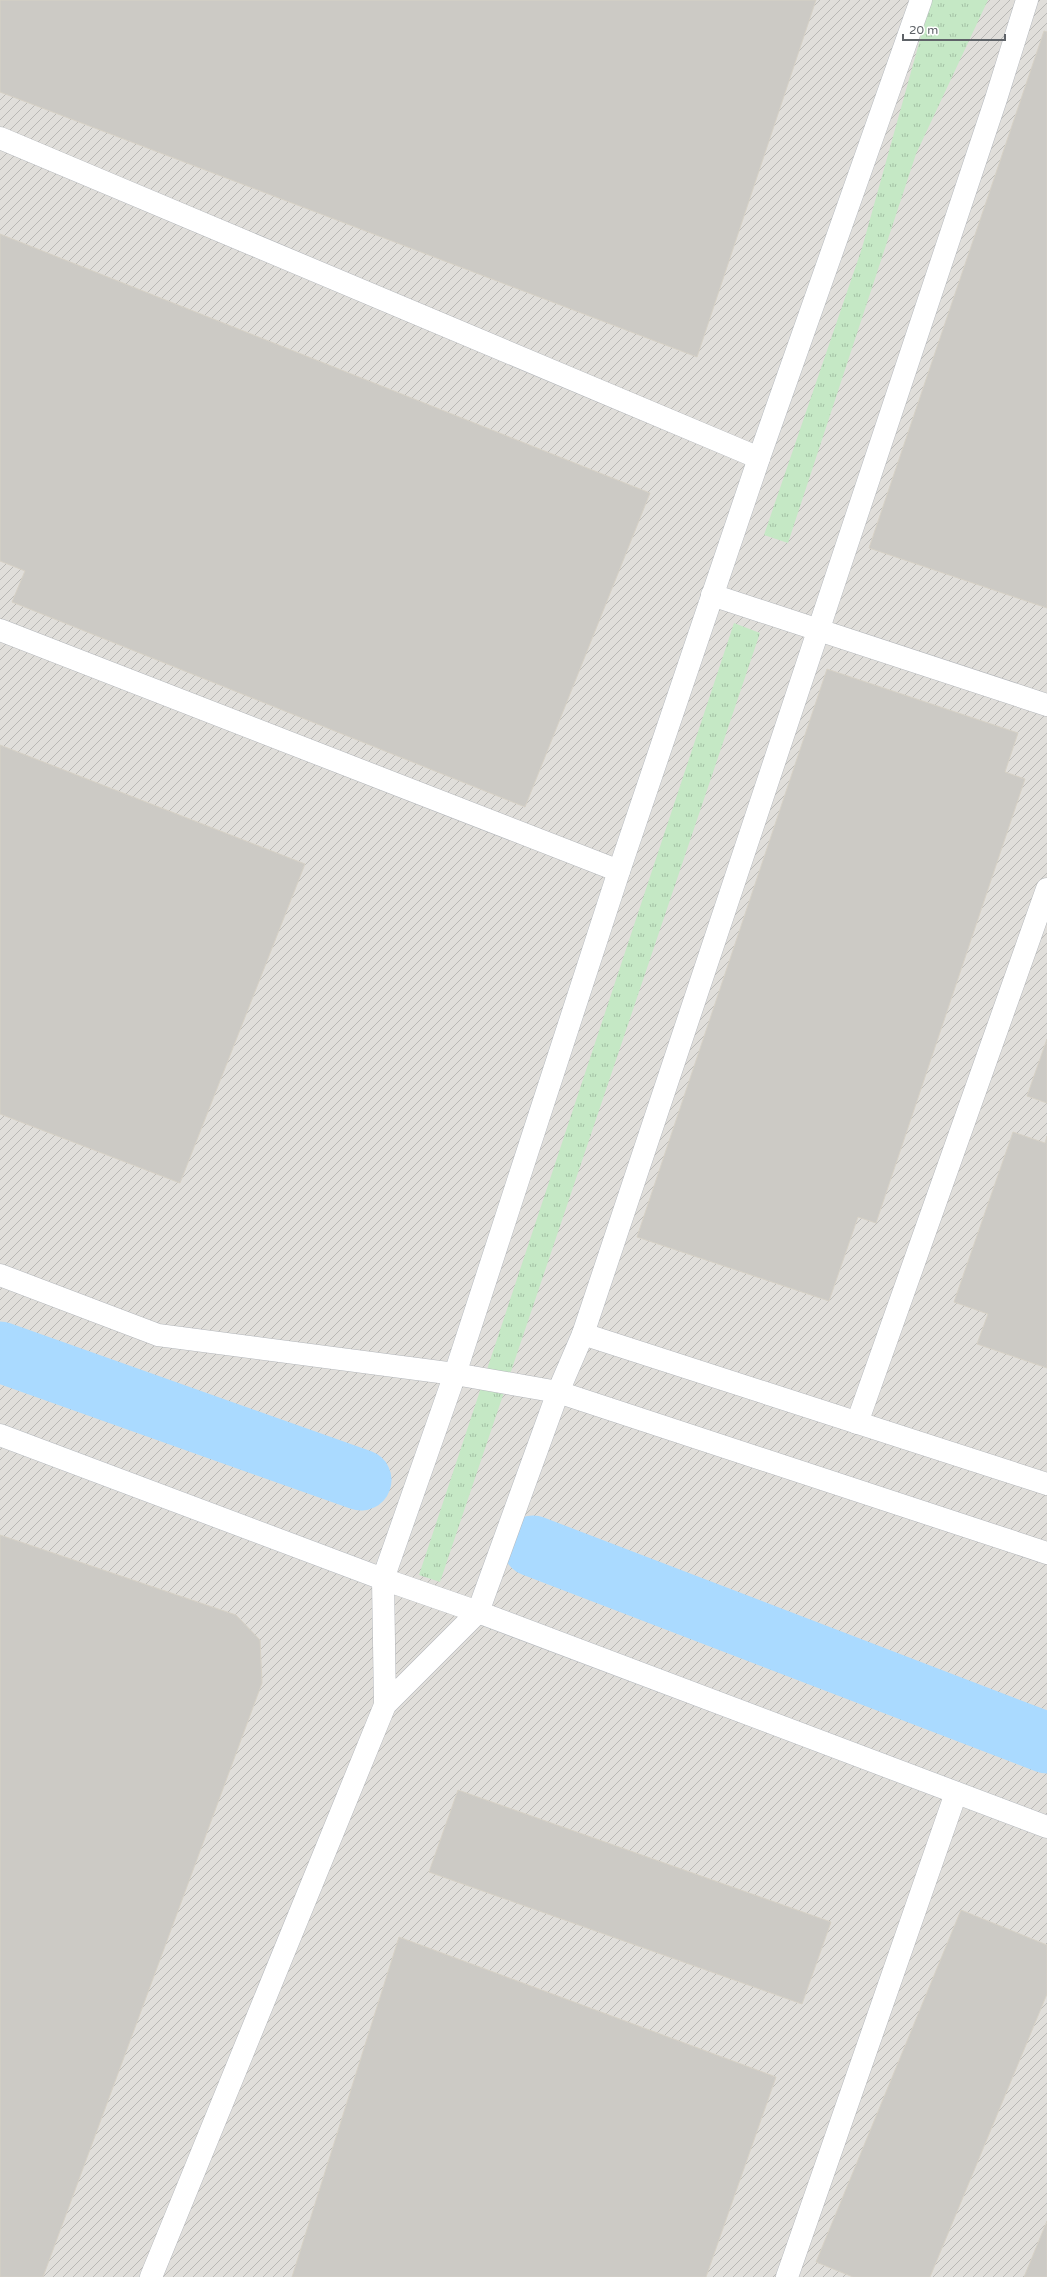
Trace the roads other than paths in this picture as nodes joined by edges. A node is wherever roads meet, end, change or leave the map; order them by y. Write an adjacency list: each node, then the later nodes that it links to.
1 (921, 0): 4 (street)
2 (1027, 0): 7 (street)
3 (0, 138): 4 (street)
4 (759, 458): 5 (street)
5 (712, 595): 7 (street); 9 (street)
6 (0, 630): 9 (street)
7 (818, 630): 8 (street); 12 (street)
8 (1047, 706)
9 (619, 871): 13 (street)
10 (1047, 889): 15 (street)
11 (0, 1275): 13 (street)
12 (582, 1334): 14 (street); 15 (street)
13 (456, 1374): 14 (street); 19 (street)
14 (558, 1392): 18 (street); 20 (street)
15 (857, 1423): 17 (street)
16 (0, 1435): 19 (street)
17 (1047, 1484)
18 (1047, 1553)
19 (383, 1579): 20 (street); 21 (street)
20 (478, 1612): 21 (street); 22 (street)
21 (386, 1705): 24 (street)
22 (956, 1793): 23 (street); 25 (street)
23 (1047, 1827)
24 (150, 2277)
25 (787, 2277)

